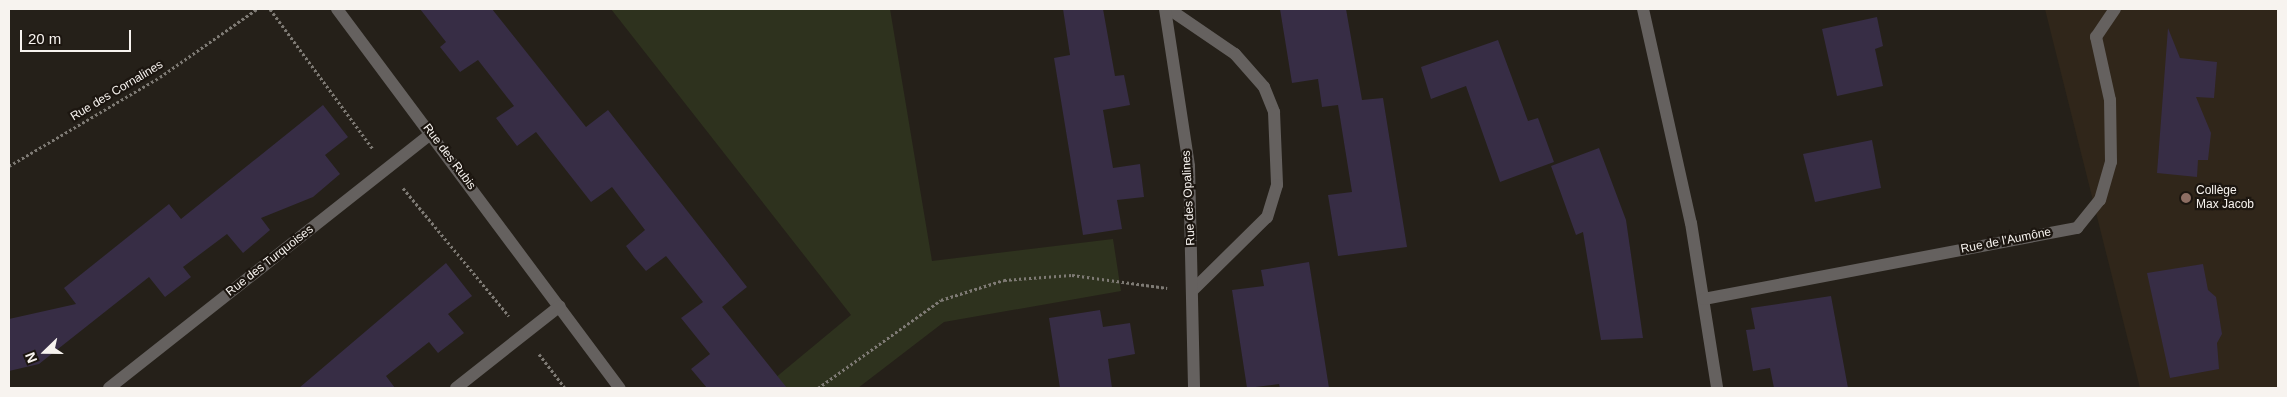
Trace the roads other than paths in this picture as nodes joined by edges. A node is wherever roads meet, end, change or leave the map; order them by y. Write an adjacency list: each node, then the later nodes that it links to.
1 (337, 9): 5 (street, Rue des Rubis)
2 (1167, 9): 6 (street, Rue des Opalines); 6 (street)
3 (1643, 9): 7 (street)
4 (2115, 9): 7 (street, Rue de l'Aumône)
5 (432, 134): 8 (street, Rue des Rubis); 9 (street, Rue des Turquoises)
6 (1194, 290): 12 (street, Rue des Opalines)
7 (1704, 299): 13 (street)
8 (560, 306): 10 (street); 11 (street, Rue des Rubis)
9 (109, 388)
10 (456, 388)
11 (620, 388)
12 (1194, 388)
13 (1717, 388)

